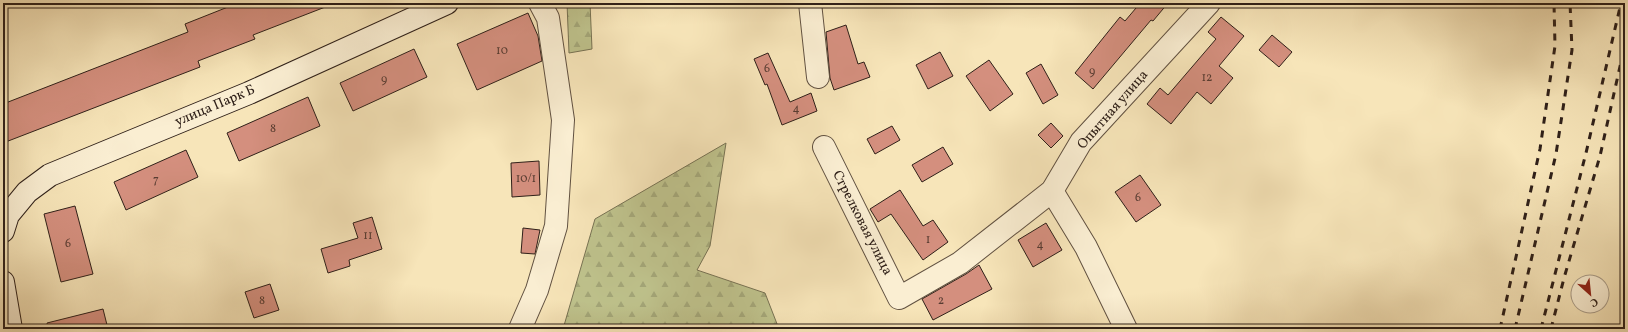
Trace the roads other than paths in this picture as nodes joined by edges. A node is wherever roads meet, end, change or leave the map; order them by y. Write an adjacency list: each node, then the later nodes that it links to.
1 (447, 3): 8 (street, улица Парк Б)
2 (540, 3): 12 (street)
3 (810, 3): 5 (street)
4 (1209, 3): 7 (street, Опытная улица)
5 (818, 76)
6 (824, 147): 10 (street, Стрелковая улица)
7 (1052, 192): 10 (street, Опытная улица); 13 (street)
8 (3, 231)
9 (3, 282): 11 (street)
10 (899, 298)
11 (11, 329)
12 (520, 329)
13 (1126, 329)

